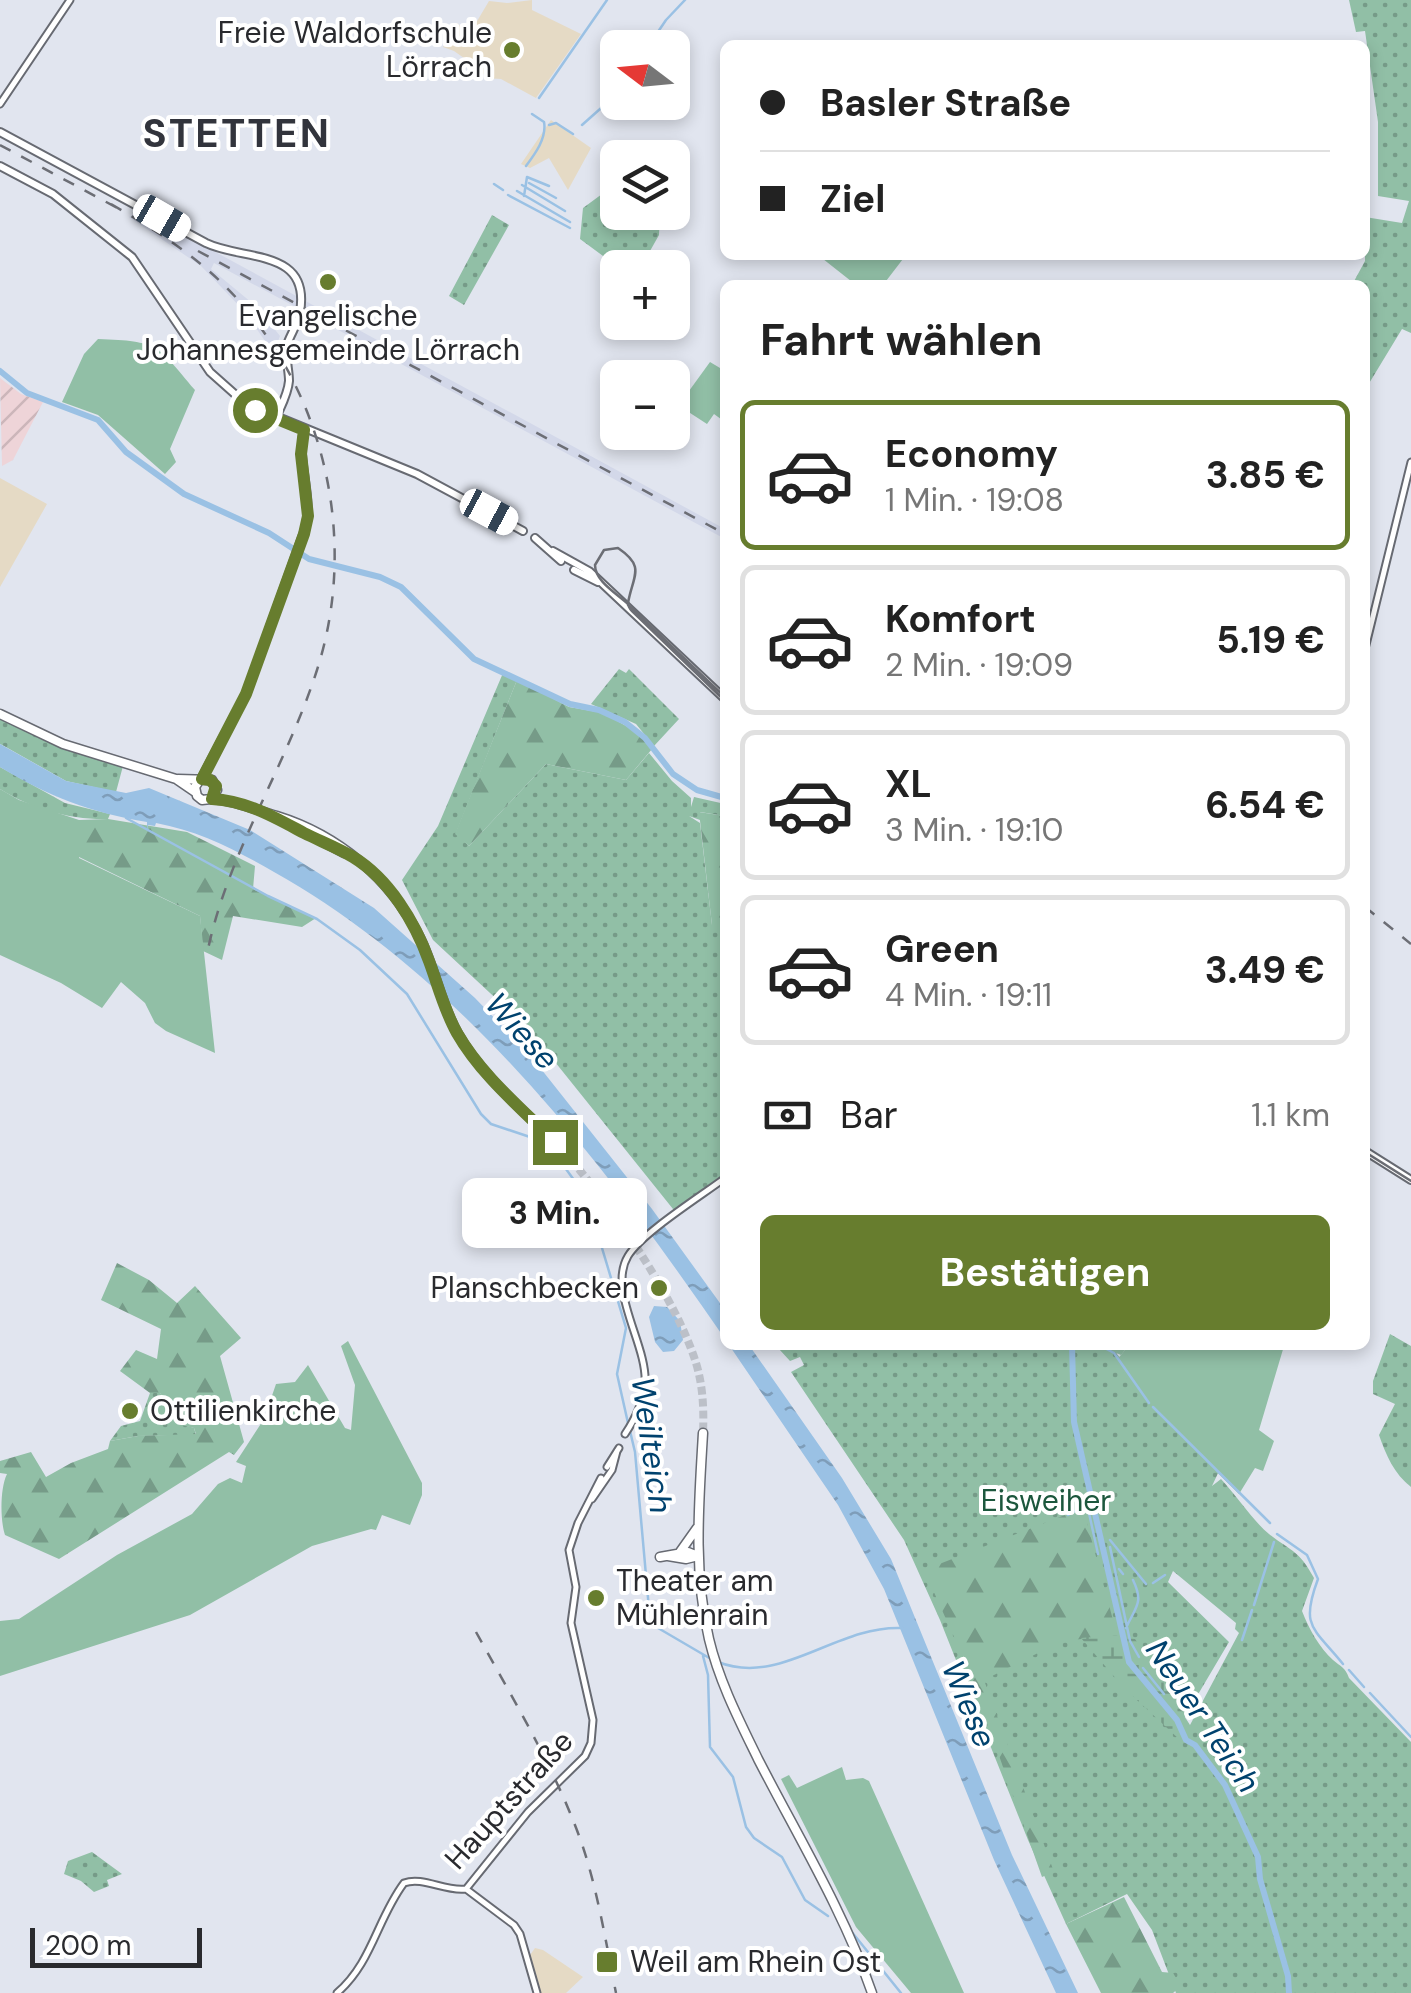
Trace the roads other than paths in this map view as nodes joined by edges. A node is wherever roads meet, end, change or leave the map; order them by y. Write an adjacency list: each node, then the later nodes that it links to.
1 (70, 0): 2 (street)
2 (0, 104)
3 (0, 132): 5 (main road)
4 (0, 166): 5 (main road)
5 (276, 418): 6 (main road)
6 (304, 430): 8 (main road); 15 (main road)
7 (1411, 462): 12 (street)
8 (523, 531)
9 (536, 538): 11 (main road)
10 (574, 570): 11 (main road)
11 (599, 582): 13 (main road)
12 (1370, 630)
13 (720, 694)
14 (0, 714): 16 (main road)
15 (213, 762): 17 (main road); 18 (main road)
16 (176, 779): 17 (main road); 19 (main road)
17 (200, 780): 18 (main road); 19 (main road)
18 (215, 785): 20 (main road); 21 (main road)
19 (194, 792): 20 (main road)
20 (212, 799): 21 (main road)
21 (235, 802): 22 (main road)
22 (555, 1142)
23 (1370, 1154): 24 (main road)
24 (1411, 1180)
25 (720, 1182): 26 (street)
26 (628, 1429)
27 (703, 1433): 31 (main road)
28 (607, 1467): 30 (street, Hauptstraße)
29 (600, 1478): 30 (street, Hauptstraße)
30 (590, 1501): 36 (street, Hauptstraße)
31 (697, 1528): 33 (main road); 34 (main road)
32 (663, 1556): 33 (main road)
33 (680, 1556): 34 (main road); 35 (main road)
34 (698, 1556): 35 (main road)
35 (700, 1578): 39 (main road)
36 (466, 1889): 37 (street, Hauptstraße); 38 (street)
37 (337, 1993)
38 (537, 1993)
39 (872, 1993)

